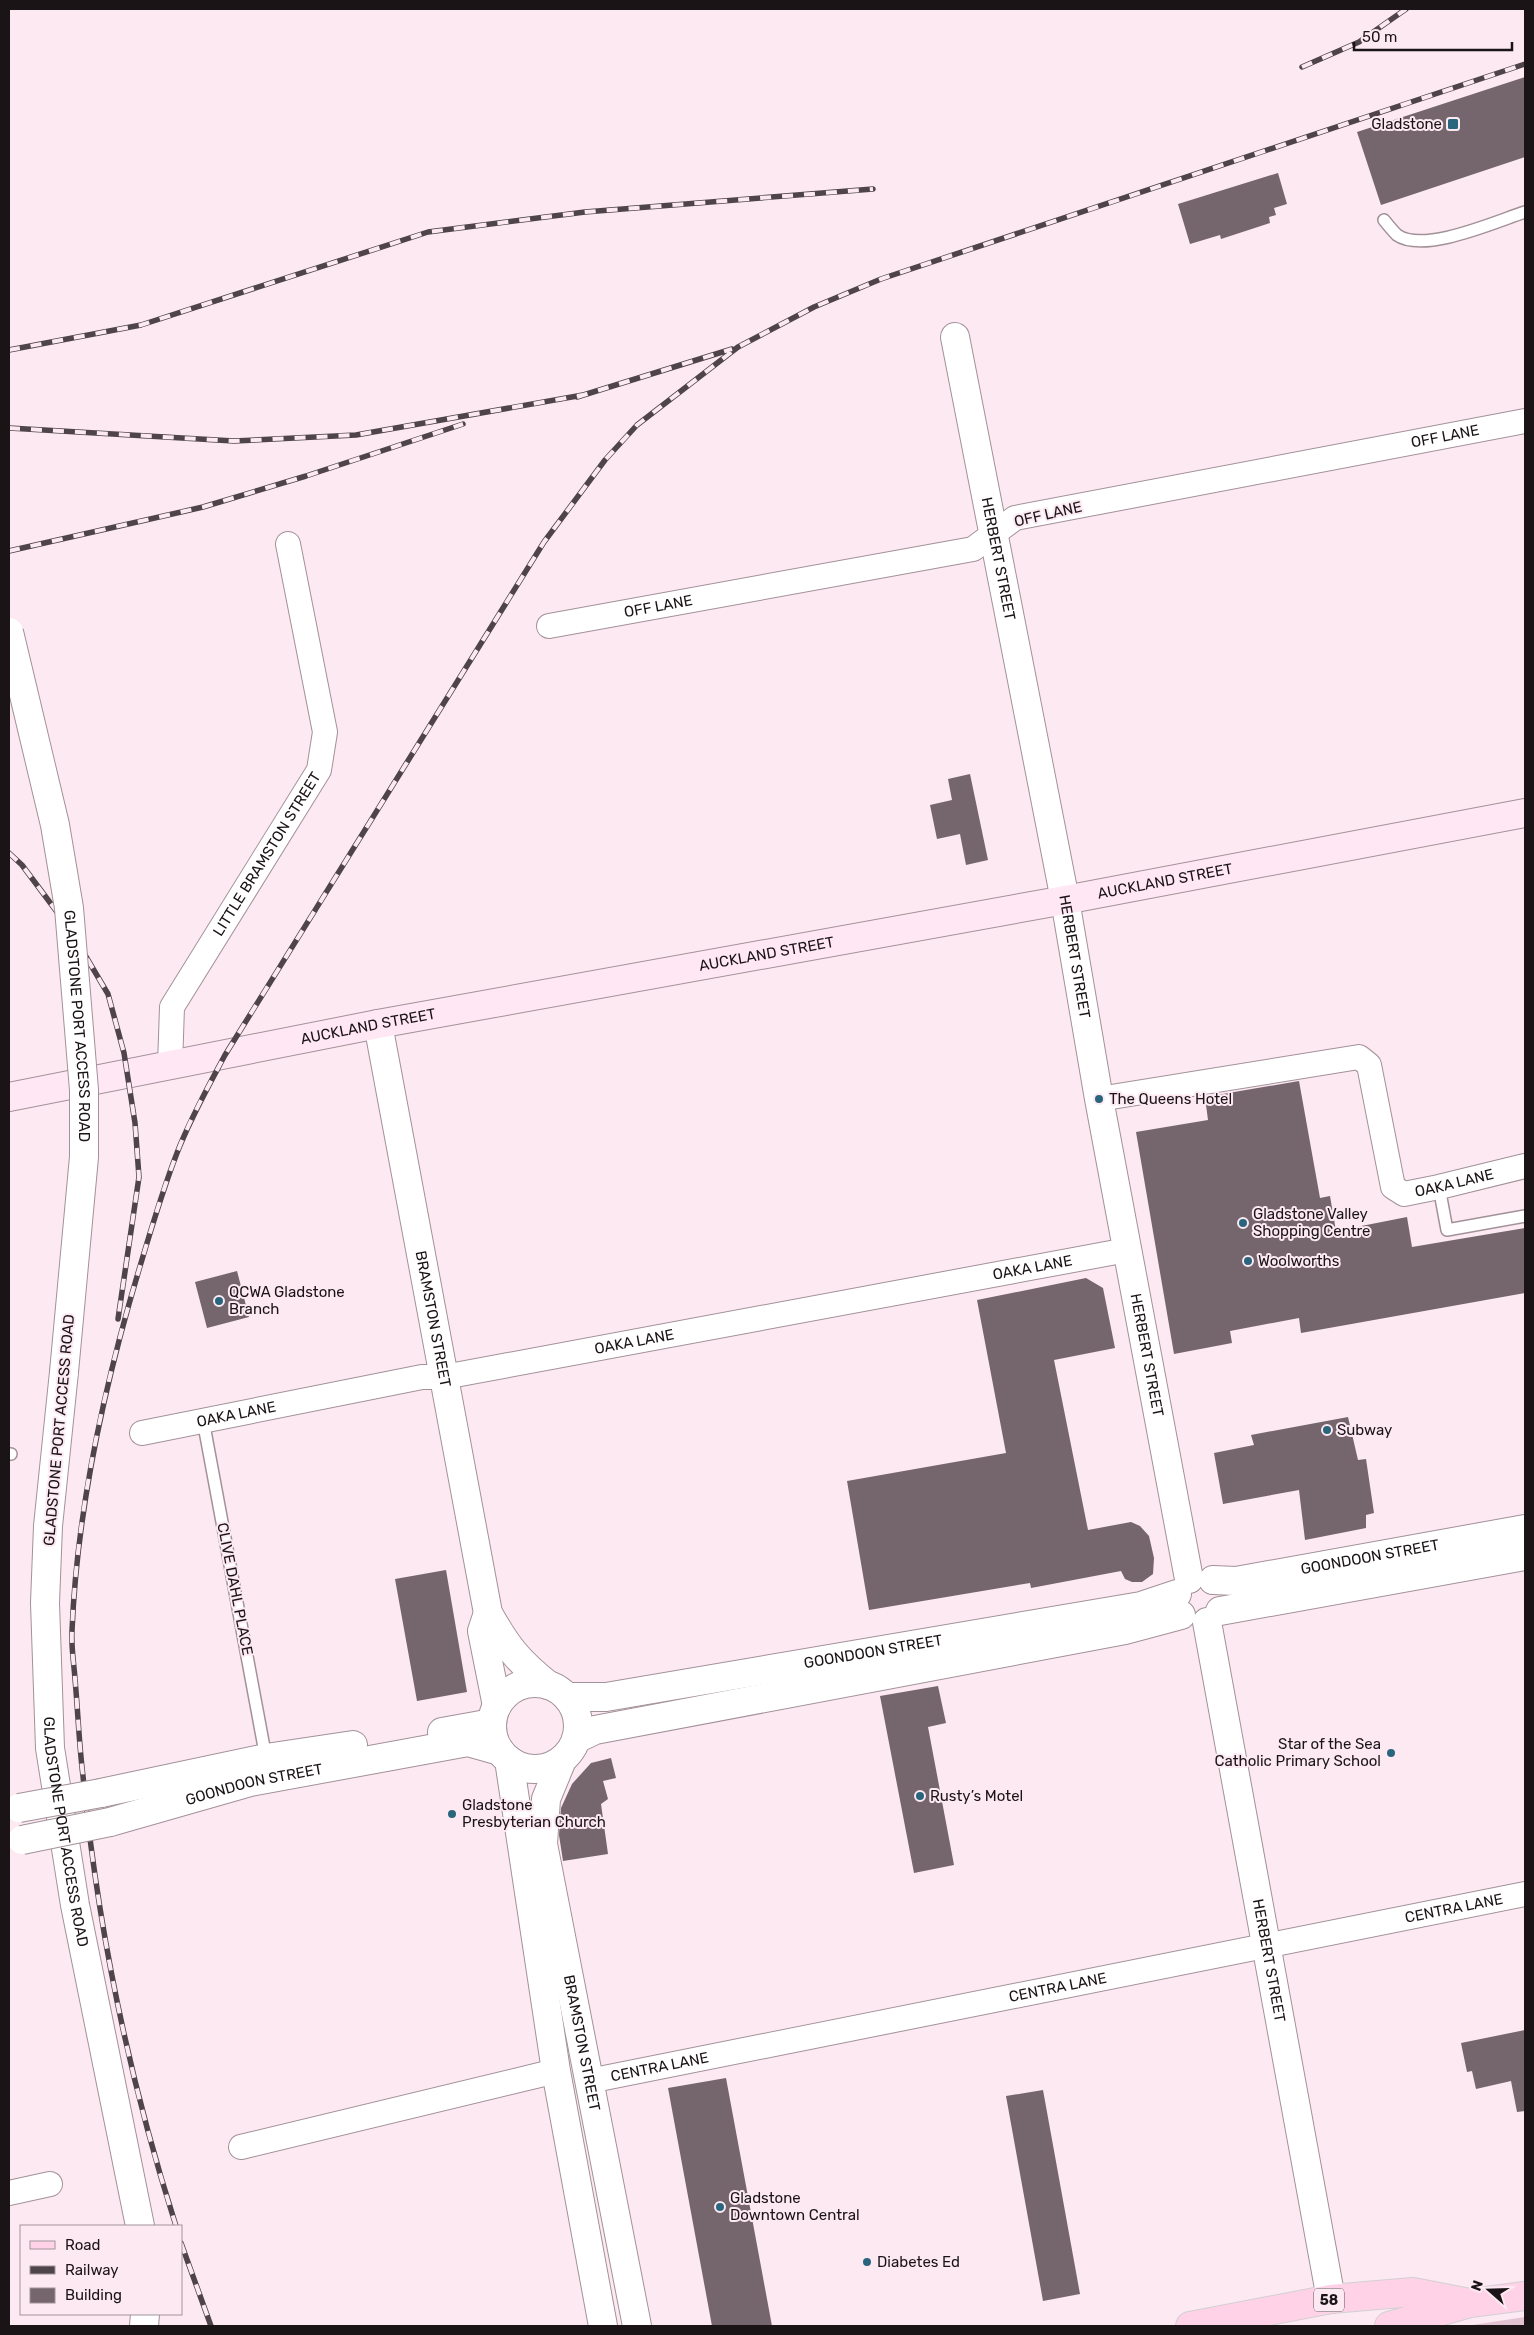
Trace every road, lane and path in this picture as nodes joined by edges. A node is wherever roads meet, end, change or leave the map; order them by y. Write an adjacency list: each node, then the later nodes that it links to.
1 (1525, 212): 2 (lane)
2 (1384, 220)
3 (955, 337): 5 (street, HERBERT STREET)
4 (1525, 422): 5 (street, OFF LANE)
5 (994, 532): 7 (street, OFF LANE); 10 (street, HERBERT STREET)
6 (288, 544): 12 (street, LITTLE BRAMSTON STREET)
7 (549, 626)
8 (9, 632): 41 (street, GLADSTONE PORT ACCESS ROAD, bridge)
9 (1525, 812): 10 (main road, AUCKLAND STREET)
10 (1065, 900): 11 (main road, AUCKLAND STREET); 14 (street, HERBERT STREET)
11 (378, 1024): 12 (main road, AUCKLAND STREET); 19 (street, BRAMSTON STREET)
12 (170, 1066): 13 (main road, AUCKLAND STREET)
13 (9, 1097)
14 (1099, 1099): 16 (street, OAKA LANE); 18 (street, HERBERT STREET)
15 (1525, 1166): 16 (street, OAKA LANE)
16 (1439, 1188): 17 (lane)
17 (1525, 1216)
18 (1128, 1250): 19 (street, OAKA LANE); 24 (street, HERBERT STREET)
19 (444, 1378): 20 (street, OAKA LANE); 25 (street, BRAMSTON STREET)
20 (203, 1420): 21 (street, OAKA LANE); 31 (lane, CLIVE DAHL PLACE)
21 (142, 1433)
22 (1525, 1529): 24 (street, GOONDOON STREET)
23 (1525, 1556): 26 (street, GOONDOON STREET)
24 (1190, 1592): 26 (street); 26 (street, HERBERT STREET); 27 (street, GOONDOON STREET); 29 (street, GOONDOON STREET)
25 (488, 1614): 27 (street, BRAMSTON STREET); 28 (street, BRAMSTON STREET)
26 (1213, 1617): 35 (street, HERBERT STREET)
27 (558, 1691): 28 (street); 29 (street)
28 (495, 1715): 30 (street); 31 (street, GOONDOON STREET)
29 (569, 1750): 30 (street); 37 (street, BRAMSTON STREET)
30 (504, 1756): 33 (street, GOONDOON STREET, bridge); 36 (street, BRAMSTON STREET)
31 (266, 1758): 32 (street, GOONDOON STREET, bridge)
32 (14, 1809)
33 (15, 1840)
34 (1525, 1894): 35 (street, CENTRA LANE)
35 (1267, 1946): 37 (street, CENTRA LANE); 43 (street, HERBERT STREET)
36 (556, 2071): 38 (street); 45 (street, BRAMSTON STREET)
37 (589, 2081): 46 (street, BRAMSTON STREET)
38 (241, 2147)
39 (50, 2184): 40 (street)
40 (9, 2193)
41 (140, 2225)
42 (1525, 2296): 44 (main road, 58)
43 (1331, 2299): 44 (main road, 58); 47 (main road, 58)
44 (1470, 2303): 48 (main road, 58)
45 (603, 2326)
46 (637, 2326)
47 (1190, 2326)
48 (1389, 2326)

